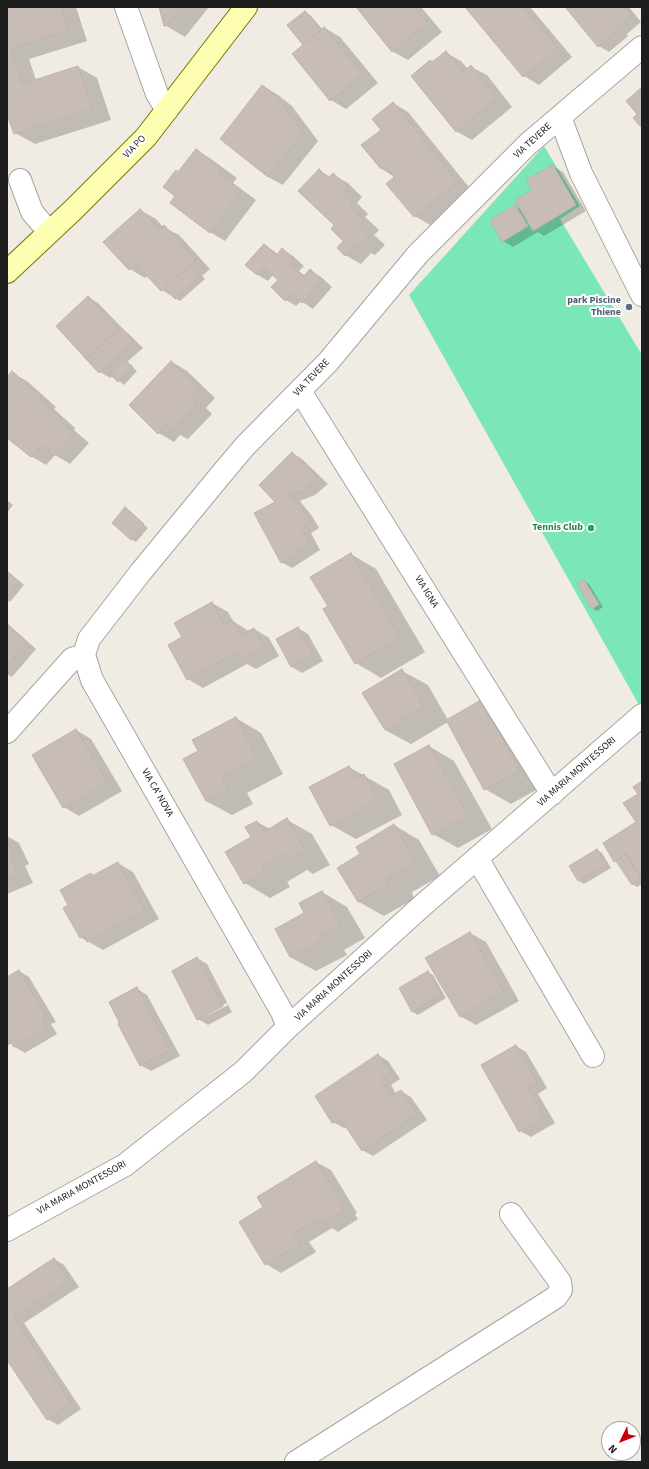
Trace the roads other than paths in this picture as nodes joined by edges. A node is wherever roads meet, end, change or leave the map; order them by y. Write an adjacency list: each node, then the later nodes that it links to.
1 (126, 7): 4 (street)
2 (246, 7): 4 (street, VIA PO)
3 (642, 47): 5 (street, VIA TEVERE)
4 (167, 110): 7 (street, VIA PO)
5 (560, 117): 9 (street, VIA TEVERE); 10 (street, VIA TEVERE)
6 (20, 180): 7 (street)
7 (50, 232): 8 (street, VIA PO)
8 (7, 272)
9 (642, 295)
10 (300, 391): 11 (street, VIA TEVERE); 14 (street, VIA IGNA)
11 (84, 655): 13 (street); 16 (street, VIA CA' NOVA)
12 (642, 715): 14 (street, VIA MARIA MONTESSORI)
13 (7, 732)
14 (552, 794): 15 (street, VIA MARIA MONTESSORI)
15 (477, 858): 16 (street, VIA MARIA MONTESSORI); 17 (street)
16 (288, 1027): 19 (street, VIA MARIA MONTESSORI)
17 (593, 1056)
18 (511, 1214): 20 (street)
19 (7, 1230)
20 (296, 1462)

